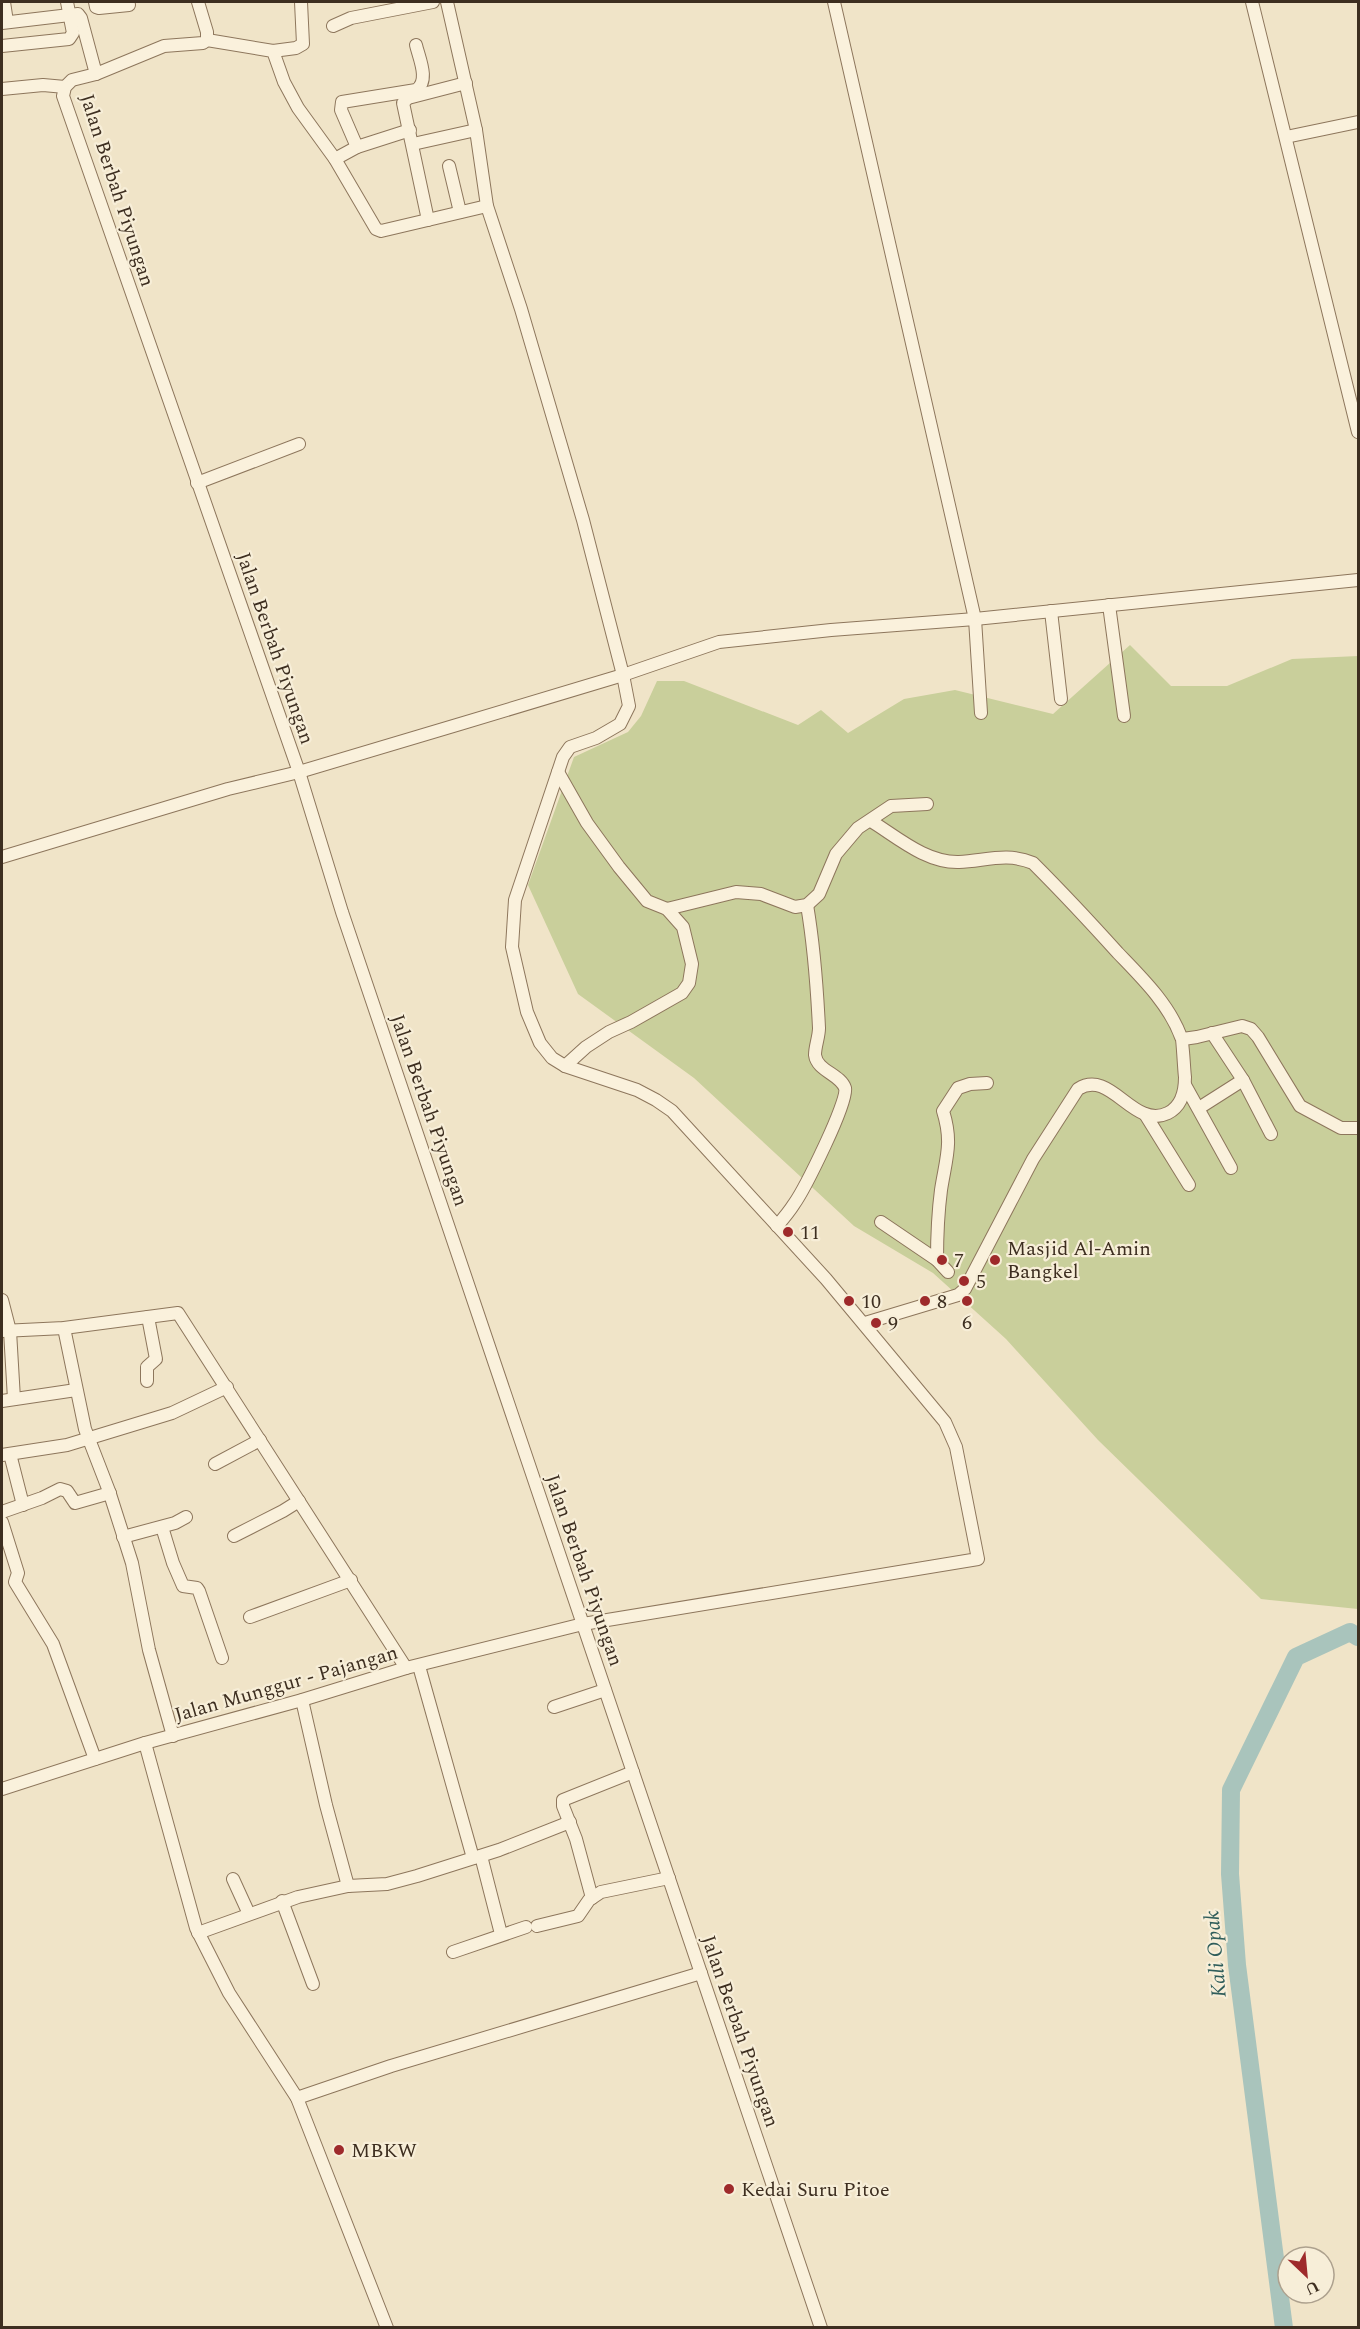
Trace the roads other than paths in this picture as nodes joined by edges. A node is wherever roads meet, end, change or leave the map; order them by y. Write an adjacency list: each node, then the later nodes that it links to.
1 (4, 2): 13 (street)
2 (68, 2): 12 (street)
3 (95, 2): 4 (street)
4 (128, 2)
5 (198, 2): 15 (street)
6 (301, 2): 18 (street)
7 (433, 2): 11 (street)
8 (447, 2): 20 (street)
9 (834, 2): 40 (street)
10 (1252, 2): 26 (street)
11 (381, 7): 14 (street)
12 (70, 15): 13 (street); 17 (street); 19 (street)
13 (4, 22)
14 (333, 26)
15 (207, 40): 18 (street, Jalan Berbah Piyungan); 19 (street, Jalan Berbah Piyungan)
16 (416, 45): 28 (street)
17 (2, 46)
18 (273, 51): 29 (street)
19 (96, 74): 21 (street, Jalan Berbah Piyungan)
20 (466, 83): 24 (street); 25 (street)
21 (65, 87): 22 (street); 36 (street, Jalan Berbah Piyungan)
22 (2, 89)
23 (1359, 122): 26 (street)
24 (410, 130): 27 (street); 28 (street)
25 (476, 130): 27 (street); 31 (street)
26 (1286, 137): 34 (street)
27 (413, 144): 33 (street)
28 (357, 147): 29 (street)
29 (335, 159): 33 (street)
30 (449, 166): 32 (street)
31 (487, 206): 32 (street); 41 (street)
32 (460, 212): 33 (street)
33 (428, 220)
34 (1359, 432)
35 (299, 444): 36 (street)
36 (197, 483): 45 (street, Jalan Berbah Piyungan)
37 (1359, 580): 38 (street)
38 (1109, 606): 39 (street); 44 (street)
39 (1052, 611): 40 (street); 42 (street)
40 (975, 619): 41 (street); 43 (street)
41 (623, 675): 45 (street); 46 (street)
42 (1061, 699)
43 (981, 713)
44 (1124, 716)
45 (299, 772): 49 (street); 93 (street, Jalan Berbah Piyungan)
46 (558, 772): 51 (street); 54 (street)
47 (927, 804): 48 (street)
48 (871, 821): 50 (street); 53 (street)
49 (2, 857)
50 (807, 906): 51 (street); 66 (street)
51 (667, 909): 54 (street)
52 (1212, 1033): 53 (street); 55 (street); 60 (street)
53 (1183, 1039): 57 (street)
54 (565, 1066): 66 (street)
55 (1243, 1080): 58 (street); 61 (street)
56 (987, 1083): 67 (street)
57 (1185, 1085): 58 (street); 59 (street)
58 (1198, 1108): 62 (street)
59 (1145, 1114): 64 (street); 71 (street)
60 (1359, 1128)
61 (1271, 1134)
62 (1231, 1168)
63 (816, 1176): 66 (street)
64 (1189, 1185)
65 (881, 1222): 67 (street)
66 (779, 1228): 71 (street)
67 (937, 1260): 68 (street)
68 (948, 1272)
69 (2, 1300): 73 (street)
70 (148, 1317): 72 (street); 74 (street); 75 (street)
71 (865, 1323): 93 (street, Jalan Munggur - Pajangan)
72 (64, 1328): 73 (street); 76 (street)
73 (6, 1331): 77 (street)
74 (147, 1381)
75 (227, 1387): 78 (street); 79 (street)
76 (76, 1390): 77 (street); 78 (street)
77 (8, 1400)
78 (88, 1438): 80 (street); 82 (street)
79 (260, 1440): 81 (street); 83 (street)
80 (6, 1454): 84 (street)
81 (215, 1464)
82 (110, 1493): 84 (street); 90 (street)
83 (299, 1501): 89 (street); 91 (street)
84 (23, 1505): 85 (street)
85 (2, 1512)
86 (186, 1517): 88 (street)
87 (2, 1522): 102 (street)
88 (162, 1527): 90 (street); 94 (street)
89 (234, 1536)
90 (123, 1537): 100 (street)
91 (351, 1580): 92 (street); 96 (street)
92 (250, 1617)
93 (583, 1624): 95 (street, Jalan Munggur - Pajangan); 97 (street, Jalan Berbah Piyungan)
94 (222, 1658)
95 (419, 1666): 96 (street, Jalan Munggur - Pajangan); 106 (street)
96 (406, 1668): 98 (street, Jalan Munggur - Pajangan)
97 (605, 1690): 99 (street); 103 (street, Jalan Berbah Piyungan)
98 (302, 1700): 100 (street, Jalan Munggur - Pajangan); 109 (street)
99 (554, 1707)
100 (173, 1736): 101 (street, Jalan Munggur - Pajangan)
101 (145, 1743): 102 (street, Jalan Munggur - Pajangan); 113 (street)
102 (95, 1759): 104 (street, Jalan Munggur - Pajangan)
103 (633, 1772): 105 (street); 107 (street, Jalan Berbah Piyungan)
104 (2, 1789)
105 (570, 1822): 106 (street); 110 (street)
106 (477, 1857): 109 (street); 114 (street)
107 (669, 1878): 110 (street); 116 (street, Jalan Berbah Piyungan)
108 (233, 1879): 112 (street)
109 (348, 1886): 111 (street)
110 (592, 1898): 114 (street)
111 (282, 1901): 112 (street); 117 (street)
112 (249, 1914): 113 (street)
113 (198, 1933): 118 (street)
114 (501, 1934): 115 (street)
115 (453, 1952)
116 (701, 1973): 118 (street); 120 (street, Jalan Berbah Piyungan)
117 (313, 1984)
118 (297, 2098): 119 (street)
119 (387, 2328)
120 (820, 2328)

